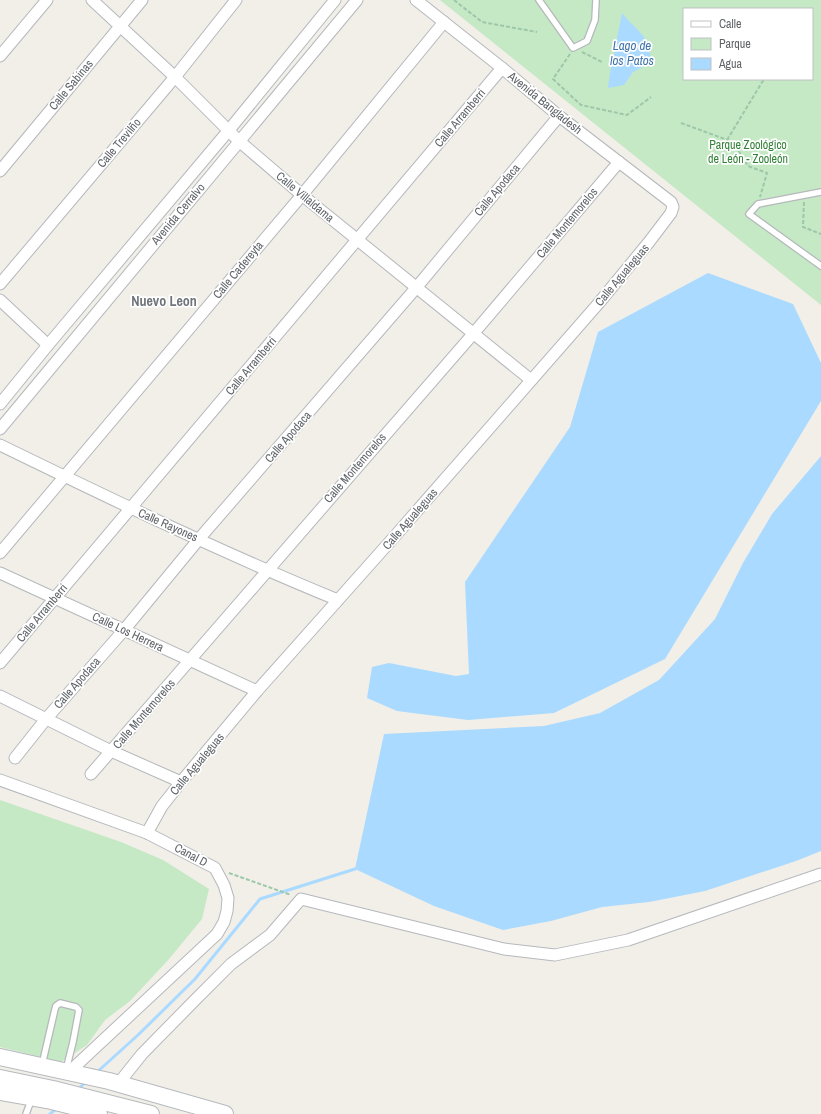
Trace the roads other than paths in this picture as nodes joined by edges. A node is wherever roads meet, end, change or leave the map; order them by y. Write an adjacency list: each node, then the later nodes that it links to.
1 (47, 0): 12 (street)
2 (92, 0): 11 (street, Calle Villaldama)
3 (142, 0): 11 (street, Calle Sabinas)
4 (236, 0): 14 (street, Calle Trevilño)
5 (335, 0): 16 (street, Avenida Cerralvo)
6 (357, 0): 17 (street, Avenida Cerralvo)
7 (416, 0): 10 (street, Avenida Bangladesh)
8 (539, 0): 9 (lane)
9 (596, 0)
10 (444, 22): 13 (street, Avenida Bangladesh); 21 (street, Calle Cadereyta)
11 (120, 27): 14 (street, Calle Villaldama); 19 (street, Calle Sabinas)
12 (0, 56)
13 (502, 68): 15 (street, Avenida Bangladesh); 23 (street, Calle Arramberri)
14 (174, 77): 16 (street, Calle Villaldama); 25 (street, Calle Trevilño)
15 (559, 116): 18 (street, Avenida Bangladesh); 26 (street, Calle Apodaca)
16 (229, 130): 17 (street, Calle Villaldama); 29 (street, Avenida Cerralvo)
17 (239, 141): 21 (street, Calle Villaldama); 32 (street, Avenida Cerralvo)
18 (619, 162): 22 (street, Avenida Bangladesh); 28 (street, Calle Montemorelos)
19 (0, 171)
20 (821, 192): 24 (lane)
21 (302, 195): 23 (street, Calle Villaldama); 34 (street, Calle Cadereyta)
22 (673, 207): 30 (street, Calle Agualeguas)
23 (357, 240): 26 (street, Calle Villaldama); 35 (street, Calle Arramberri)
24 (821, 266)
25 (0, 284)
26 (416, 288): 28 (street, Calle Villaldama); 36 (street, Calle Apodaca)
27 (0, 300): 29 (street)
28 (473, 334): 30 (street, Calle Villaldama); 38 (street, Calle Montemorelos)
29 (48, 345): 31 (street, Avenida Cerralvo)
30 (531, 380): 41 (street, Calle Agualeguas)
31 (0, 404)
32 (0, 429)
33 (0, 445): 34 (street, Calle Rayones)
34 (64, 476): 35 (street, Calle Rayones); 37 (street, Calle Cadereyta)
35 (131, 509): 36 (street, Calle Rayones); 40 (street, Calle Arramberri)
36 (199, 540): 38 (street, Calle Rayones); 42 (street, Calle Apodaca)
37 (0, 554)
38 (266, 570): 41 (street, Calle Rayones); 43 (street, Calle Montemorelos)
39 (0, 572): 40 (street, Calle Los Herrera)
40 (55, 599): 42 (street, Calle Los Herrera); 44 (street, Calle Arramberri)
41 (338, 600): 45 (street, Calle Agualeguas)
42 (124, 630): 43 (street, Calle Los Herrera); 47 (street, Calle Apodaca)
43 (190, 661): 45 (street, Calle Los Herrera); 48 (street, Calle Montemorelos)
44 (0, 663)
45 (257, 691): 52 (street, Calle Agualeguas)
46 (0, 696): 47 (street)
47 (46, 719): 48 (street); 49 (street, Calle Apodaca)
48 (110, 751): 50 (street, Calle Montemorelos); 52 (street)
49 (15, 758)
50 (91, 774)
51 (0, 780): 53 (street, Canal D)
52 (180, 782): 53 (street, Calle Agualeguas)
53 (147, 833): 57 (street, Canal D)
54 (821, 874): 59 (street)
55 (0, 1058): 56 (main road)
56 (41, 1067): 57 (main road); 57 (lane)
57 (71, 1073): 59 (main road)
58 (0, 1078): 61 (main road)
59 (114, 1083): 66 (main road)
60 (0, 1093): 62 (street)
61 (50, 1095): 62 (street); 64 (street); 65 (main road)
62 (32, 1098): 63 (lane)
63 (26, 1114)
64 (100, 1114)
65 (151, 1114)
66 (225, 1114)

